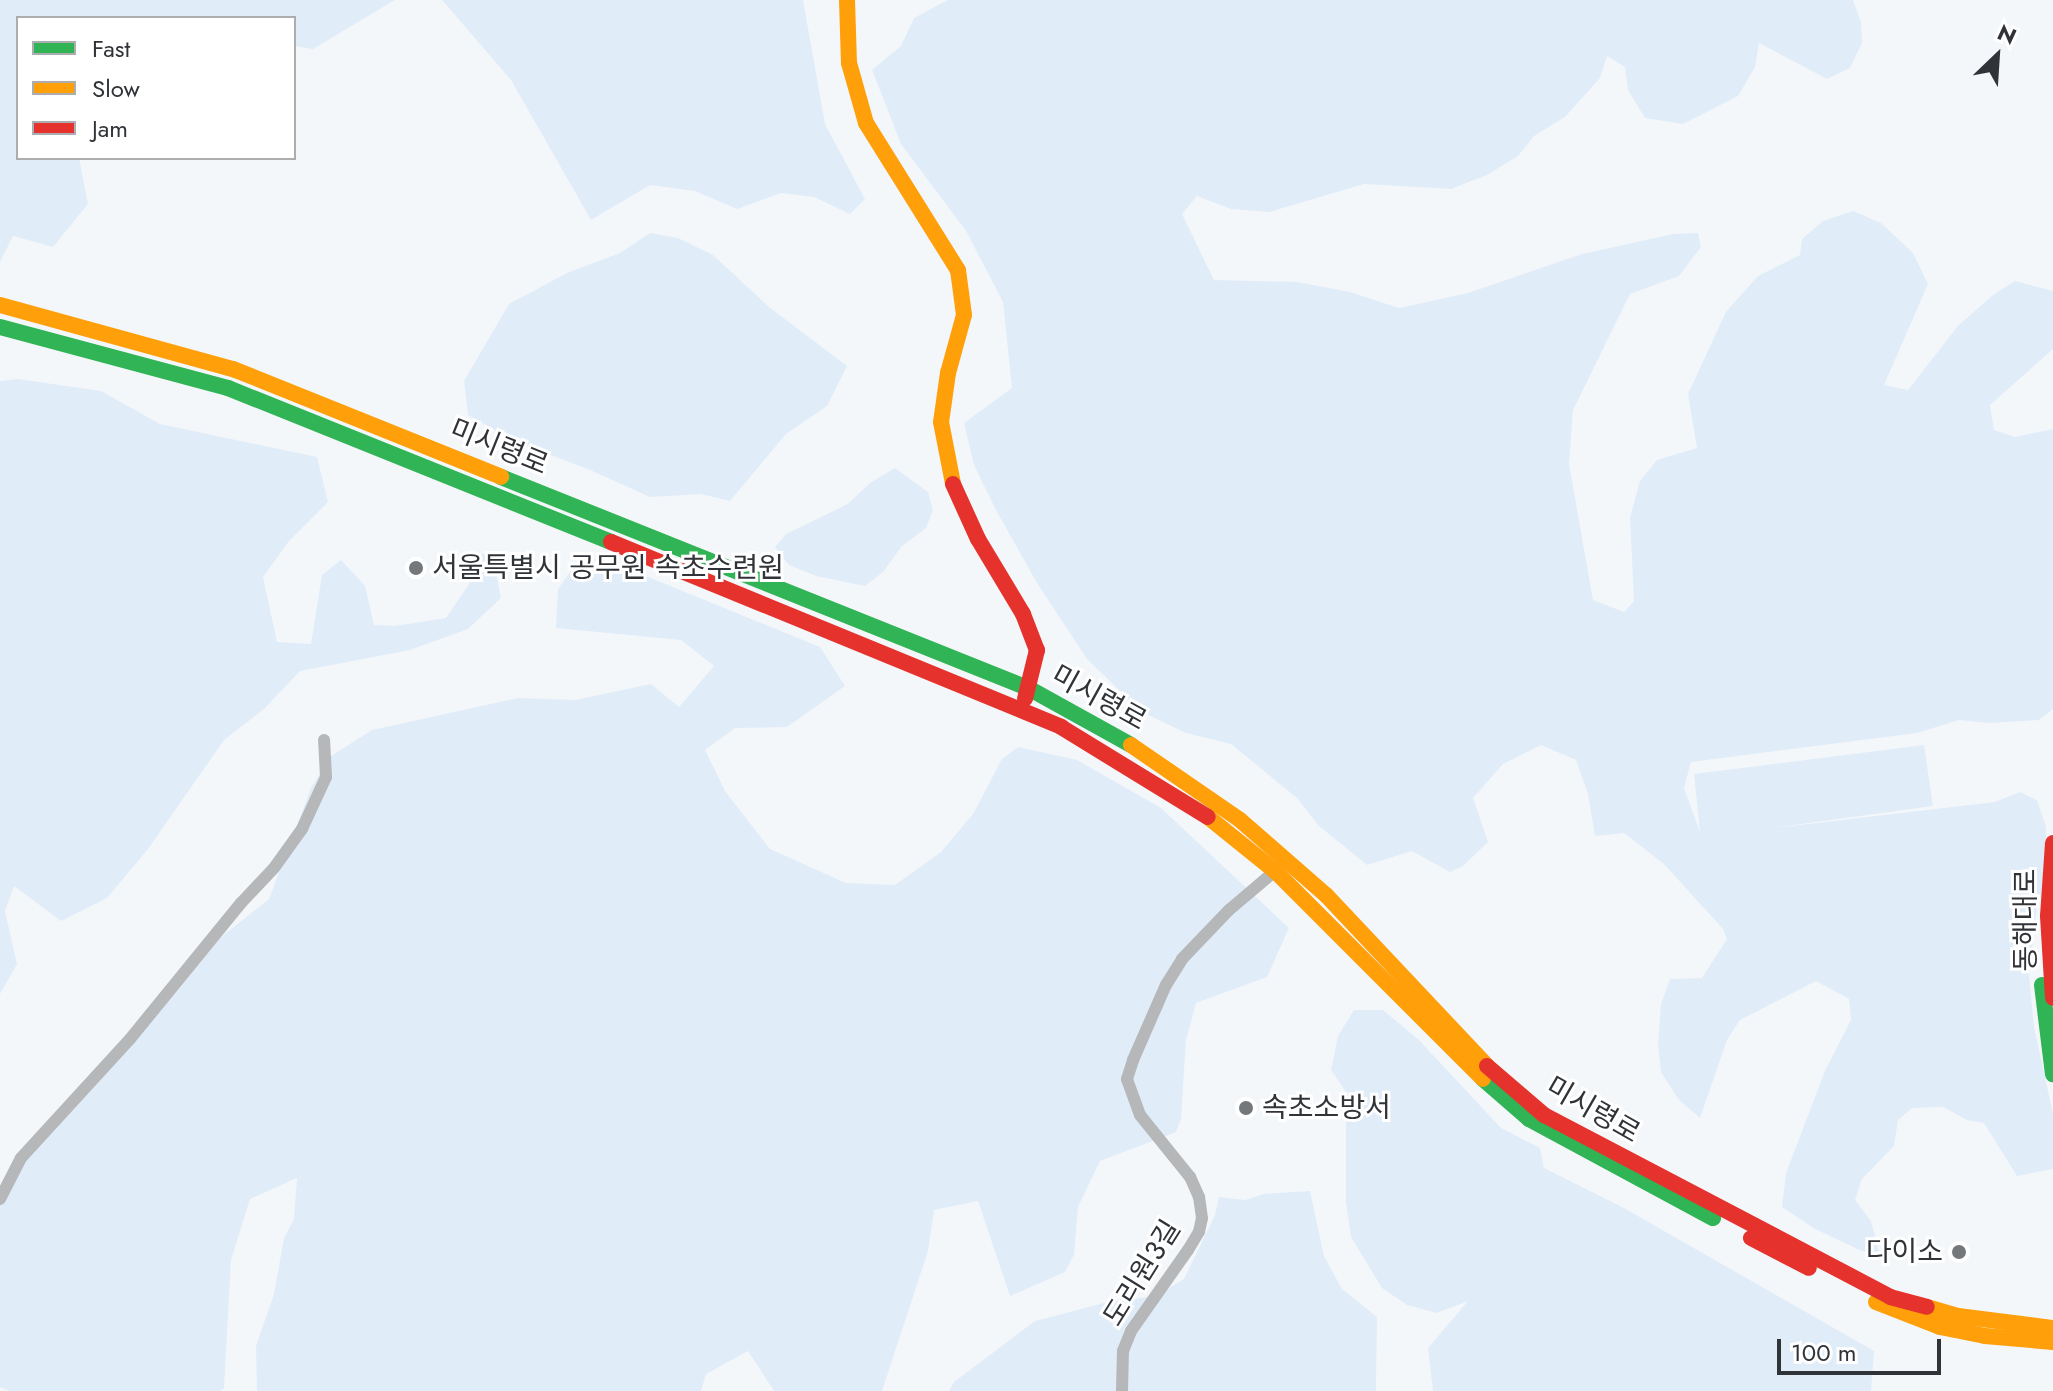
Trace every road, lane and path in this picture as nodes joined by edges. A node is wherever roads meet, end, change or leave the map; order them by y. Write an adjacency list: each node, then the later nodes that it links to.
1 (847, 0): 4 (main road)
2 (0, 305): 4 (main road, 미시령로)
3 (0, 327): 5 (main road, 미시령로)
4 (1030, 689): 5 (main road); 13 (main road, 미시령로)
5 (1020, 708): 8 (main road, 미시령로)
6 (324, 740): 12 (street)
7 (2053, 843): 9 (main road, 동해대로)
8 (1275, 871): 14 (main road, 미시령로); 15 (street, 도리원3길)
9 (2049, 939): 10 (main road, 동해대로); 11 (main road)
10 (2053, 998)
11 (2053, 1074)
12 (0, 1199)
13 (2053, 1328)
14 (2053, 1342)
15 (1122, 1391)

